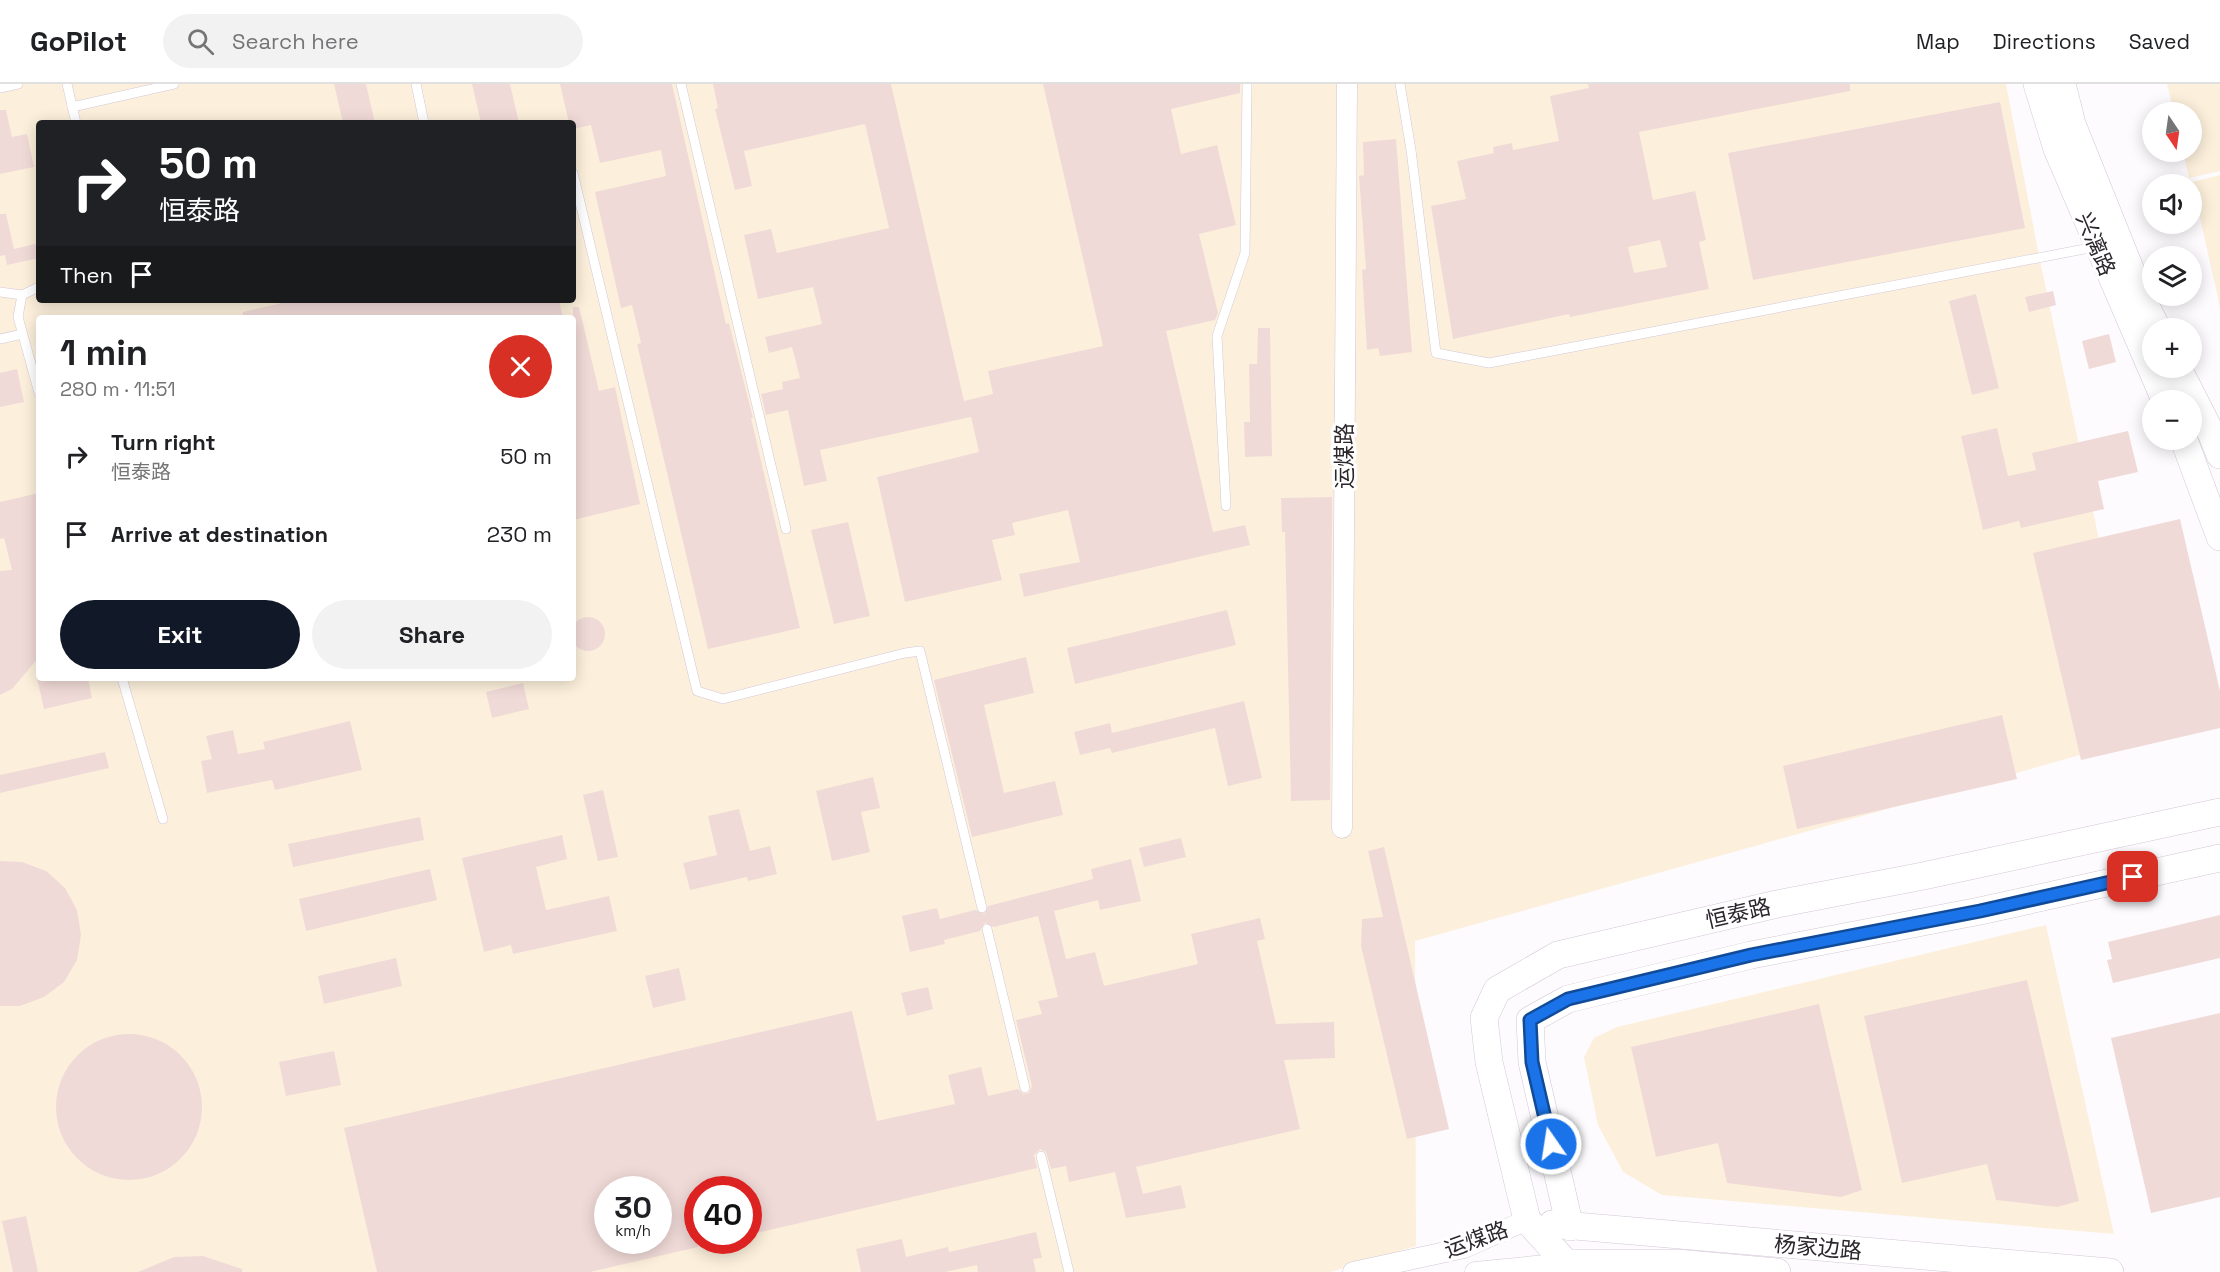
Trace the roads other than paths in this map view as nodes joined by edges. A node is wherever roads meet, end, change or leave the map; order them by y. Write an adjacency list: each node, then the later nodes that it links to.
1 (18, 84): 11 (lane)
2 (67, 84): 12 (lane)
3 (174, 84): 12 (lane)
4 (416, 84): 14 (lane)
5 (681, 84): 29 (lane)
6 (1247, 84): 28 (lane)
7 (1347, 84): 34 (street, 运煤路)
8 (1400, 84): 16 (lane)
9 (2037, 84): 16 (street, 兴漓路)
10 (2062, 84): 20 (street, 兴漓路)
11 (0, 88)
12 (72, 107): 13 (lane)
13 (75, 120)
14 (423, 120)
15 (576, 186): 36 (lane)
16 (2097, 246): 25 (street, 兴漓路)
17 (36, 288): 19 (lane)
18 (0, 292): 19 (lane)
19 (22, 295): 21 (lane)
20 (2152, 318)
21 (22, 334): 22 (lane); 24 (lane)
22 (0, 339)
23 (2183, 378): 27 (street)
24 (36, 383)
25 (2161, 390)
26 (2188, 450): 30 (street)
27 (2220, 455)
28 (1226, 506)
29 (786, 529)
30 (2220, 537)
31 (123, 681): 33 (lane)
32 (2220, 812): 40 (street, 恒泰路)
33 (163, 819)
34 (1342, 828)
35 (2220, 858): 41 (street, 恒泰路)
36 (982, 908)
37 (987, 929): 38 (lane)
38 (1025, 1088)
39 (1041, 1156): 43 (lane)
40 (1527, 1220): 41 (street, 杨家边路); 42 (street); 44 (street, 运煤路)
41 (1570, 1227): 47 (street, 杨家边路)
42 (1568, 1267): 45 (street, 运煤路); 46 (street, 杨家边路)
43 (1069, 1272)
44 (1353, 1272)
45 (1475, 1272)
46 (1777, 1272)
47 (2110, 1272)

